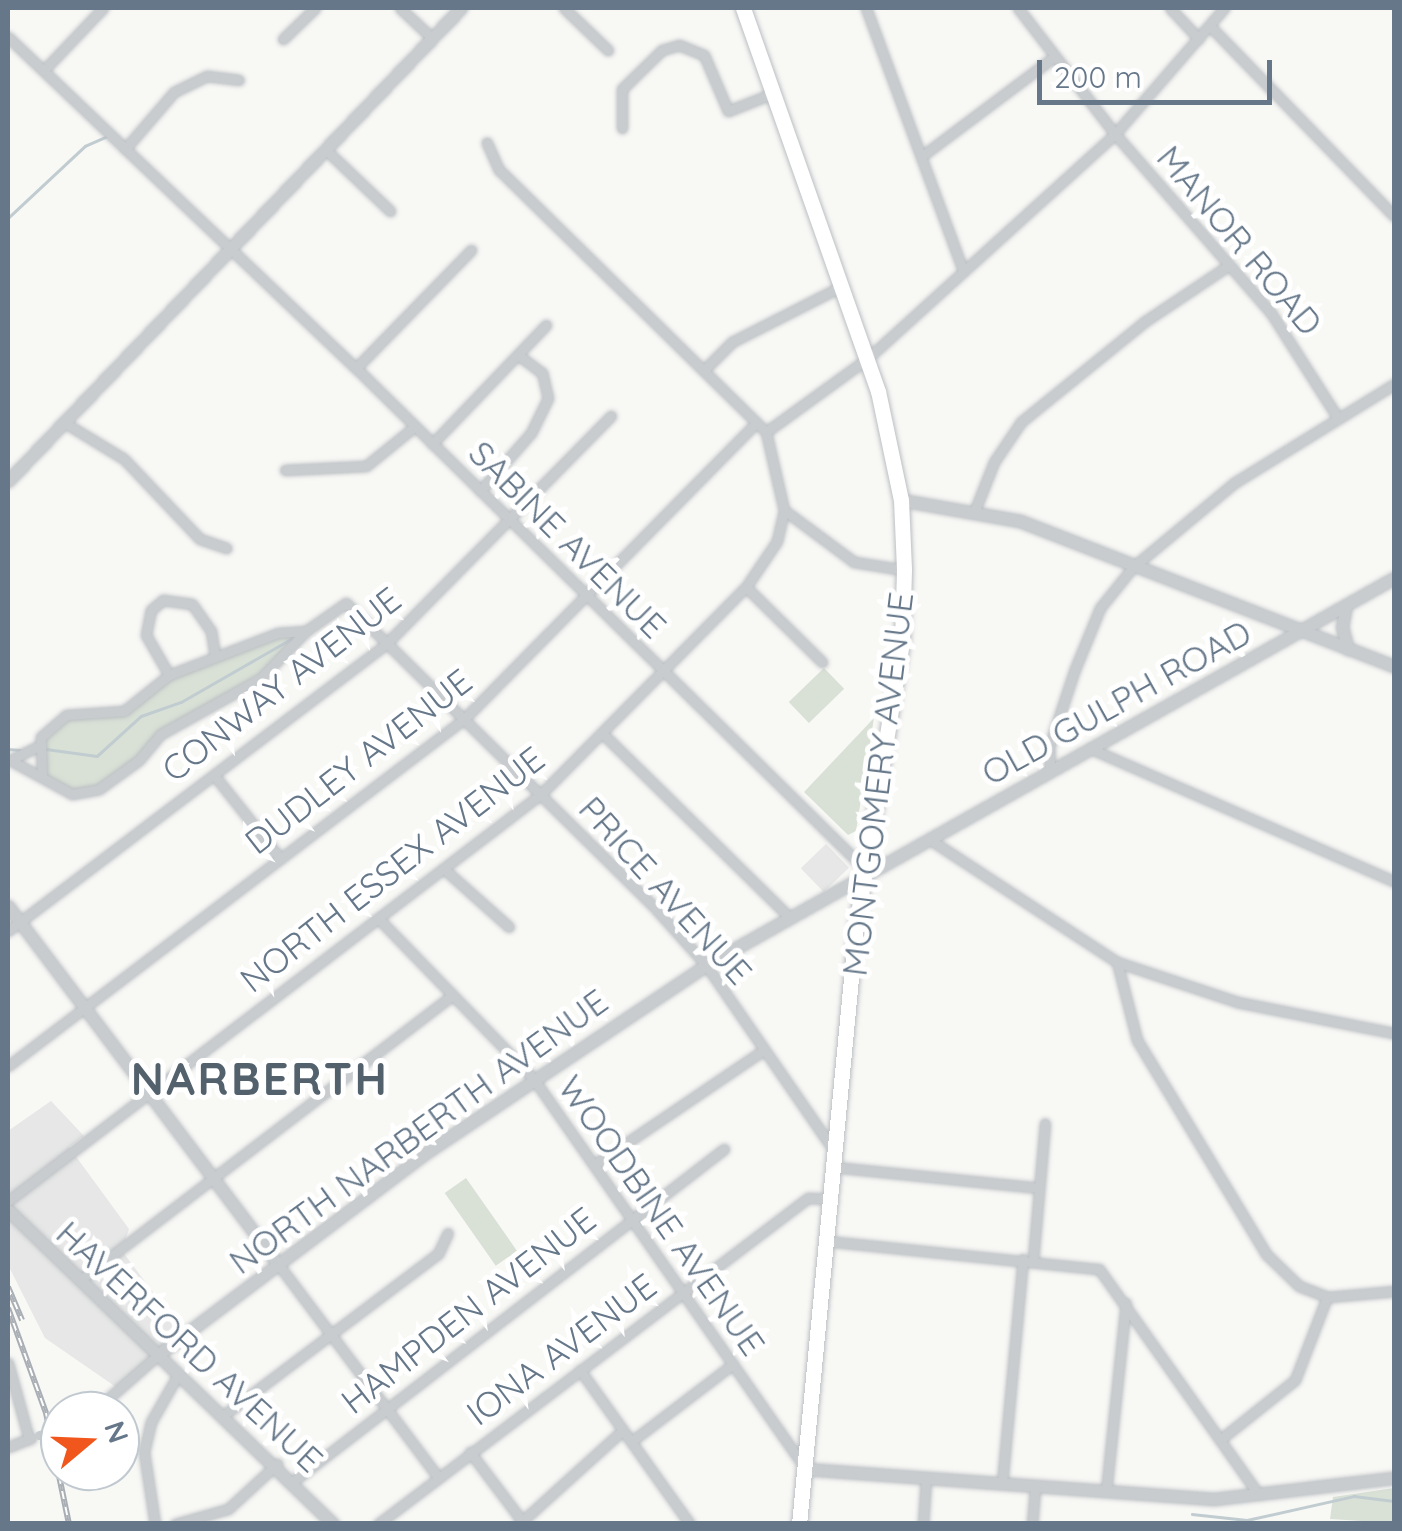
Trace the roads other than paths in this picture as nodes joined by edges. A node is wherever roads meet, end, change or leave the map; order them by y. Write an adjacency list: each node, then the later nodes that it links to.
1 (103, 8): 18 (street)
2 (315, 8): 14 (street)
3 (400, 8): 13 (street)
4 (461, 8): 13 (street)
5 (564, 8): 16 (street)
6 (743, 8): 20 (main road, MONTGOMERY AVENUE)
7 (866, 8): 28 (street)
8 (1018, 8): 17 (street, MANOR ROAD)
9 (1170, 8): 15 (street)
10 (1224, 8): 11 (street)
11 (1210, 26): 15 (street); 30 (street)
12 (8, 37): 18 (street, SABINE AVENUE)
13 (432, 38): 27 (street)
14 (283, 39)
15 (1199, 39): 24 (street)
16 (608, 50)
17 (1055, 56): 24 (street, MANOR ROAD); 28 (street)
18 (44, 70): 26 (street, SABINE AVENUE)
19 (239, 80): 26 (street)
20 (774, 93): 21 (street); 35 (main road, MONTGOMERY AVENUE)
21 (728, 111): 22 (street); 23 (street)
22 (721, 124)
23 (622, 128)
24 (1115, 134): 33 (street, MANOR ROAD); 34 (street)
25 (486, 143): 40 (street)
26 (126, 149): 31 (street, SABINE AVENUE)
27 (325, 150): 29 (street); 31 (street)
28 (922, 156): 34 (street)
29 (390, 211)
30 (1394, 216)
31 (232, 250): 39 (street, SABINE AVENUE); 44 (street)
32 (471, 250): 39 (street)
33 (1228, 265): 43 (street, MANOR ROAD); 54 (street)
34 (962, 268): 38 (street)
35 (842, 286): 38 (main road, MONTGOMERY AVENUE); 40 (street)
36 (546, 326): 37 (street)
37 (518, 356): 48 (street); 51 (street)
38 (868, 358): 47 (street); 52 (main road, MONTGOMERY AVENUE)
39 (356, 368): 46 (street, SABINE AVENUE)
40 (704, 370): 45 (street)
41 (1394, 384): 43 (street)
42 (610, 416): 55 (street, CONWAY AVENUE)
43 (1338, 418): 57 (street)
44 (65, 422): 50 (street); 56 (street)
45 (756, 423): 47 (street); 61 (street, DUDLEY AVENUE)
46 (414, 427): 48 (street, SABINE AVENUE); 49 (street)
47 (766, 432): 53 (street)
48 (432, 444): 51 (street, SABINE AVENUE)
49 (285, 470)
50 (8, 482)
51 (480, 491): 55 (street, SABINE AVENUE)
52 (902, 500): 54 (street); 58 (main road, MONTGOMERY AVENUE)
53 (784, 510): 58 (street); 60 (street, NORTH ESSEX AVENUE)
54 (975, 510): 57 (street)
55 (510, 519): 61 (street, SABINE AVENUE); 65 (street, CONWAY AVENUE)
56 (226, 548)
57 (1133, 567): 63 (street); 77 (street)
58 (904, 570): 84 (main road, MONTGOMERY AVENUE)
59 (1394, 578): 62 (street, OLD GULPH ROAD)
60 (746, 587): 68 (street); 70 (street, NORTH ESSEX AVENUE)
61 (586, 594): 70 (street, SABINE AVENUE); 72 (street, DUDLEY AVENUE)
62 (1346, 605): 63 (street, OLD GULPH ROAD); 66 (street)
63 (1300, 630): 66 (street); 75 (street, OLD GULPH ROAD)
64 (306, 631): 65 (street, PRICE AVENUE); 67 (street); 78 (street)
65 (387, 644): 72 (street, PRICE AVENUE); 79 (street, CONWAY AVENUE)
66 (1348, 649): 69 (street)
67 (216, 656): 71 (street); 71 (street)
68 (822, 662)
69 (1394, 666)
70 (663, 671): 73 (street, NORTH ESSEX AVENUE); 84 (street, SABINE AVENUE)
71 (169, 675): 74 (street)
72 (464, 719): 80 (street, PRICE AVENUE); 82 (street, DUDLEY AVENUE)
73 (602, 733): 80 (street, NORTH ESSEX AVENUE); 87 (street)
74 (39, 746): 76 (street); 78 (street)
75 (1089, 748): 77 (street, OLD GULPH ROAD); 85 (street)
76 (9, 760): 78 (street)
77 (1050, 770): 81 (street, OLD GULPH ROAD)
78 (42, 774)
79 (214, 774): 82 (street); 89 (street, CONWAY AVENUE)
80 (541, 794): 83 (street, NORTH ESSEX AVENUE); 93 (street, PRICE AVENUE)
81 (929, 839): 84 (street, OLD GULPH ROAD); 92 (street)
82 (280, 858): 95 (street, DUDLEY AVENUE)
83 (444, 869): 88 (street, NORTH ESSEX AVENUE); 90 (street)
84 (865, 871): 87 (street, OLD GULPH ROAD); 103 (main road, MONTGOMERY AVENUE)
85 (1394, 881)
86 (8, 906): 89 (street)
87 (789, 916): 93 (street, NORTH NARBERTH AVENUE)
88 (378, 918): 94 (street, WOODBINE AVENUE); 100 (street, NORTH ESSEX AVENUE)
89 (19, 922): 91 (street, CONWAY AVENUE); 95 (street)
90 (509, 926)
91 (8, 931)
92 (1117, 962): 96 (street); 118 (street)
93 (706, 965): 97 (street, PRICE AVENUE); 99 (street, NORTH NARBERTH AVENUE)
94 (453, 994): 99 (street, WOODBINE AVENUE); 105 (street)
95 (85, 1008): 98 (street, DUDLEY AVENUE); 100 (street)
96 (1394, 1033)
97 (764, 1050): 103 (street, PRICE AVENUE); 104 (street)
98 (8, 1066)
99 (533, 1078): 104 (street, WOODBINE AVENUE); 114 (street, NORTH NARBERTH AVENUE)
100 (148, 1092): 105 (street); 108 (street, NORTH ESSEX AVENUE)
101 (1045, 1124): 106 (street)
102 (724, 1149): 110 (street, HAMPDEN AVENUE)
103 (834, 1159): 106 (street); 107 (main road, MONTGOMERY AVENUE)
104 (594, 1165): 110 (street, WOODBINE AVENUE)
105 (213, 1178): 114 (street); 115 (street)
106 (1038, 1188): 113 (street)
107 (830, 1199): 112 (main road, MONTGOMERY AVENUE); 117 (street, IONA AVENUE)
108 (8, 1201)
109 (8, 1210): 115 (street, HAVERFORD AVENUE)
110 (631, 1220): 117 (street, WOODBINE AVENUE); 127 (street, HAMPDEN AVENUE)
111 (448, 1233): 120 (street)
112 (826, 1241): 113 (street); 137 (main road, MONTGOMERY AVENUE)
113 (1028, 1260): 119 (street); 142 (street)
114 (278, 1264): 120 (street); 121 (street, NORTH NARBERTH AVENUE)
115 (80, 1280): 121 (street, HAVERFORD AVENUE)
116 (1394, 1290): 118 (street)
117 (682, 1292): 123 (street, WOODBINE AVENUE); 124 (street, IONA AVENUE)
118 (1327, 1297): 132 (street)
119 (1126, 1303): 132 (street); 144 (street)
120 (332, 1334): 127 (street); 128 (street)
121 (159, 1354): 125 (street, HAVERFORD AVENUE); 126 (street, NORTH NARBERTH AVENUE)
122 (8, 1364): 131 (street)
123 (733, 1364): 133 (street); 137 (street, WOODBINE AVENUE)
124 (580, 1370): 129 (street); 135 (street, IONA AVENUE)
125 (179, 1373): 128 (street, HAVERFORD AVENUE); 147 (street)
126 (117, 1391)
127 (385, 1406): 138 (street); 141 (street, HAMPDEN AVENUE)
128 (224, 1415): 136 (street, HAVERFORD AVENUE)
129 (623, 1430): 133 (street); 146 (street)
130 (40, 1435): 131 (street, bridge)
131 (34, 1437): 134 (street)
132 (1220, 1438): 145 (street)
133 (632, 1441): 151 (street)
134 (8, 1448)
135 (470, 1452): 138 (street, IONA AVENUE); 146 (street)
136 (278, 1463): 141 (street, HAVERFORD AVENUE); 148 (street)
137 (805, 1469): 140 (street); 152 (main road, MONTGOMERY AVENUE)
138 (438, 1477): 150 (street, IONA AVENUE)
139 (1394, 1478): 145 (street)
140 (926, 1479): 142 (street); 153 (street)
141 (295, 1480): 149 (street, HAVERFORD AVENUE)
142 (1002, 1484): 143 (street)
143 (1035, 1486): 144 (street); 154 (street)
144 (1106, 1492): 145 (street)
145 (1260, 1495)
146 (520, 1522)
147 (155, 1524)
148 (175, 1524)
149 (333, 1524)
150 (378, 1524)
151 (690, 1524)
152 (799, 1524)
153 (922, 1524)
154 (1032, 1524)

